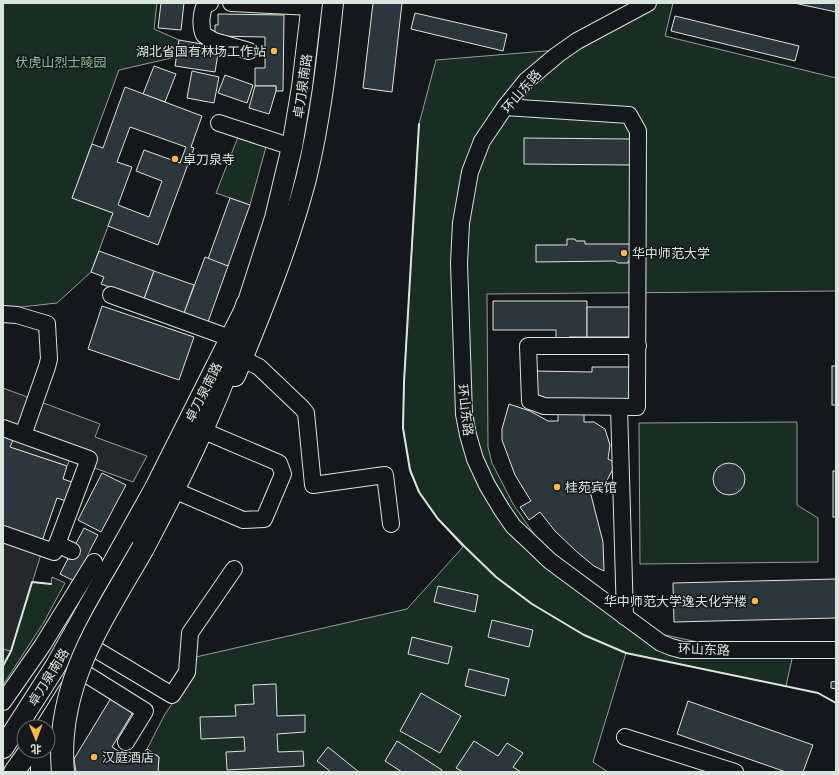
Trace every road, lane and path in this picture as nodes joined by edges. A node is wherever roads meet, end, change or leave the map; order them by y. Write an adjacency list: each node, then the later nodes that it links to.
1 (210, 3): 6 (street)
2 (231, 3): 5 (street)
3 (333, 3): 15 (main road, 卓刀泉南路)
4 (648, 3): 7 (street, 环山东路)
5 (312, 5): 9 (main road, 卓刀泉南路)
6 (249, 51)
7 (505, 107): 14 (street); 25 (street, 环山东路)
8 (219, 123): 9 (street)
9 (292, 147): 11 (main road, 卓刀泉南路)
10 (111, 296): 13 (street)
11 (247, 305): 13 (main road, 卓刀泉南路); 40 (highway, bridge)
12 (3, 314): 19 (street)
13 (230, 338): 23 (main road, 卓刀泉南路)
14 (638, 346): 16 (street); 16 (street)
15 (243, 359): 18 (main road, 卓刀泉南路); 21 (street)
16 (619, 407): 25 (street)
17 (3, 428): 19 (street)
18 (211, 434): 20 (main road, 卓刀泉南路); 20 (street)
19 (23, 435): 22 (street)
20 (183, 494): 26 (main road, 卓刀泉南路)
21 (391, 524)
22 (3, 534)
23 (96, 563): 28 (main road, 卓刀泉南路); 30 (street)
24 (234, 569): 26 (street)
25 (625, 617): 27 (street, 环山东路)
26 (95, 649): 29 (main road, 卓刀泉南路)
27 (836, 650)
28 (55, 667): 32 (main road); 35 (main road, 卓刀泉南路)
29 (81, 671): 31 (main road, 卓刀泉南路); 34 (street)
30 (3, 702)
31 (51, 719)
32 (3, 722)
33 (625, 736): 41 (street)
34 (126, 742)
35 (3, 748)
36 (23, 759): 38 (main road)
37 (41, 759): 39 (main road)
38 (14, 772)
39 (40, 772)
40 (64, 772)
41 (735, 772)

